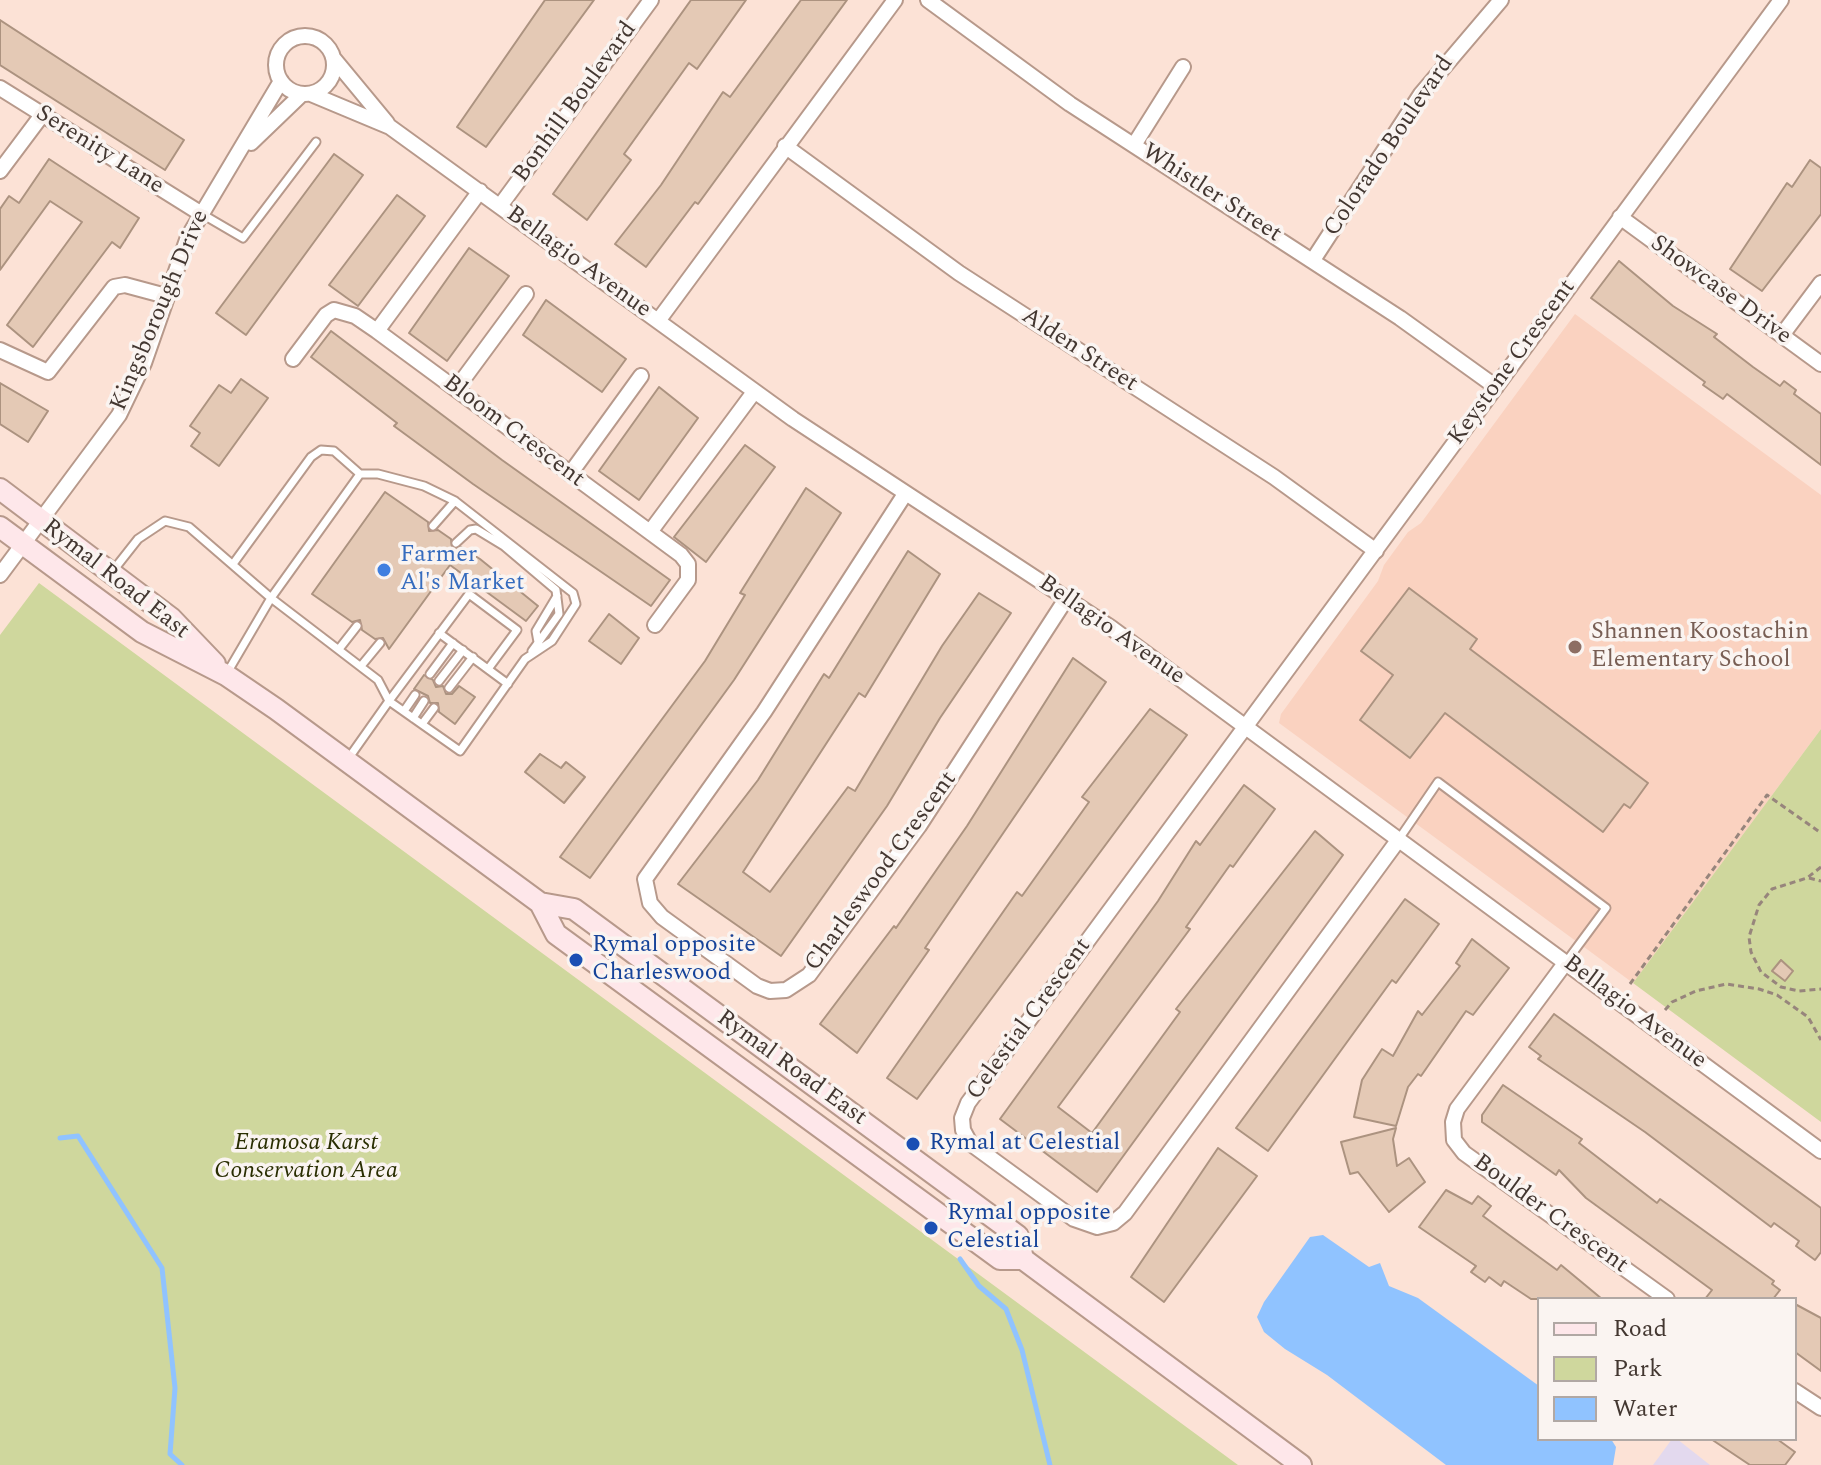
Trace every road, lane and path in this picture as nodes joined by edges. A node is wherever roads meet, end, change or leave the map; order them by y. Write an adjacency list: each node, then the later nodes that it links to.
1 (651, 0): 19 (street, Bonhill Boulevard)
2 (895, 0): 15 (street)
3 (928, 0): 14 (street, Whistler Street)
4 (1501, 0): 22 (street, Colorado Boulevard)
5 (1781, 0): 21 (street, Keystone Crescent)
6 (334, 59): 8 (street); 10 (street); 12 (street, Bellagio Avenue)
7 (1183, 67): 14 (street)
8 (281, 81): 10 (street); 16 (street, Kingsborough Drive)
9 (0, 88): 11 (street, Serenity Lane)
10 (307, 94): 12 (street, Bellagio Avenue); 16 (street, Kingsborough Drive)
11 (42, 115): 17 (street); 20 (street, Serenity Lane)
12 (390, 127): 18 (street, Bellagio Avenue)
13 (316, 142): 20 (lane)
14 (1134, 145): 22 (street, Whistler Street)
15 (785, 146): 26 (street); 47 (street, Alden Street)
16 (239, 154): 20 (street, Kingsborough Drive)
17 (0, 171)
18 (480, 191): 19 (street, Bellagio Avenue); 27 (street)
19 (500, 206): 26 (street, Bellagio Avenue)
20 (200, 213): 25 (street, Kingsborough Drive)
21 (1620, 217): 28 (street, Showcase Drive); 33 (street, Keystone Crescent)
22 (1313, 260): 33 (street, Whistler Street)
23 (1821, 283): 28 (street)
24 (526, 294): 34 (street)
25 (166, 296): 29 (street); 41 (street, Kingsborough Drive)
26 (658, 321): 35 (street, Bellagio Avenue)
27 (377, 331): 30 (street, Bloom Crescent); 34 (street, Bloom Crescent)
28 (1782, 335): 31 (street, Showcase Drive)
29 (0, 350)
30 (293, 359)
31 (1821, 364)
32 (641, 376): 37 (street)
33 (1496, 387): 47 (street, Keystone Crescent)
34 (456, 389): 37 (street, Bloom Crescent)
35 (754, 392): 39 (street, Bellagio Avenue); 44 (street)
36 (360, 474): 40 (lane); 48 (lane); 51 (lane)
37 (570, 474): 44 (street, Bloom Crescent)
38 (0, 489): 41 (main road, Rymal Road East)
39 (905, 494): 52 (street, Bellagio Avenue); 52 (street, Charleswood Crescent)
40 (455, 501): 42 (lane); 61 (lane)
41 (40, 521): 46 (street, Kingsborough Drive); 49 (main road, Rymal Road East)
42 (433, 526)
43 (0, 527): 46 (main road, Rymal Road East)
44 (650, 532): 53 (street, Bloom Crescent)
45 (456, 543): 61 (lane)
46 (23, 544): 50 (street, Kingsborough Drive); 65 (main road, Rymal Road East)
47 (1376, 551): 76 (street, Keystone Crescent)
48 (233, 564): 49 (lane); 51 (lane)
49 (111, 573): 65 (main road, Rymal Road East)
50 (0, 575)
51 (271, 598): 58 (lane); 65 (lane)
52 (1066, 599): 76 (street, Bellagio Avenue)
53 (655, 625)
54 (357, 626): 58 (lane)
55 (439, 633): 57 (lane); 63 (lane); 70 (lane)
56 (380, 643): 62 (lane)
57 (453, 643): 59 (lane); 64 (lane)
58 (339, 649): 62 (lane)
59 (463, 650): 60 (lane); 66 (lane)
60 (473, 657): 63 (lane); 68 (lane)
61 (525, 659): 67 (lane)
62 (361, 666): 70 (lane)
63 (488, 669): 67 (lane)
64 (430, 674)
65 (226, 675): 77 (main road, Rymal Road East)
66 (439, 681)
67 (508, 684): 75 (lane)
68 (449, 688)
69 (415, 695): 73 (lane)
70 (389, 701): 73 (lane); 77 (lane)
71 (424, 701): 74 (lane)
72 (434, 708): 75 (lane)
73 (404, 711): 74 (lane)
74 (413, 718): 75 (lane)
75 (422, 724)
76 (1245, 726): 79 (street, Bellagio Avenue); 79 (street, Celestial Crescent)
77 (347, 760): 83 (main road, Rymal Road East)
78 (1821, 833): 85 (path)
79 (1399, 839): 84 (street, Bellagio Avenue); 84 (lane)
80 (1821, 867): 81 (path)
81 (1807, 878): 82 (path); 86 (path)
82 (1821, 881)
83 (540, 903): 92 (main road, Rymal Road East); 92 (main road, Rymal Road East)
84 (1566, 962): 91 (street, Bellagio Avenue); 93 (street, Boulder Crescent)
85 (1630, 984)
86 (1781, 987): 87 (path); 88 (path)
87 (1821, 989)
88 (1777, 995): 89 (path); 90 (path)
89 (1665, 1010)
90 (1821, 1040)
91 (1821, 1151)
92 (1023, 1259): 96 (main road, Rymal Road East)
93 (1664, 1297)
94 (1797, 1392): 95 (street)
95 (1821, 1408)
96 (1301, 1465)

